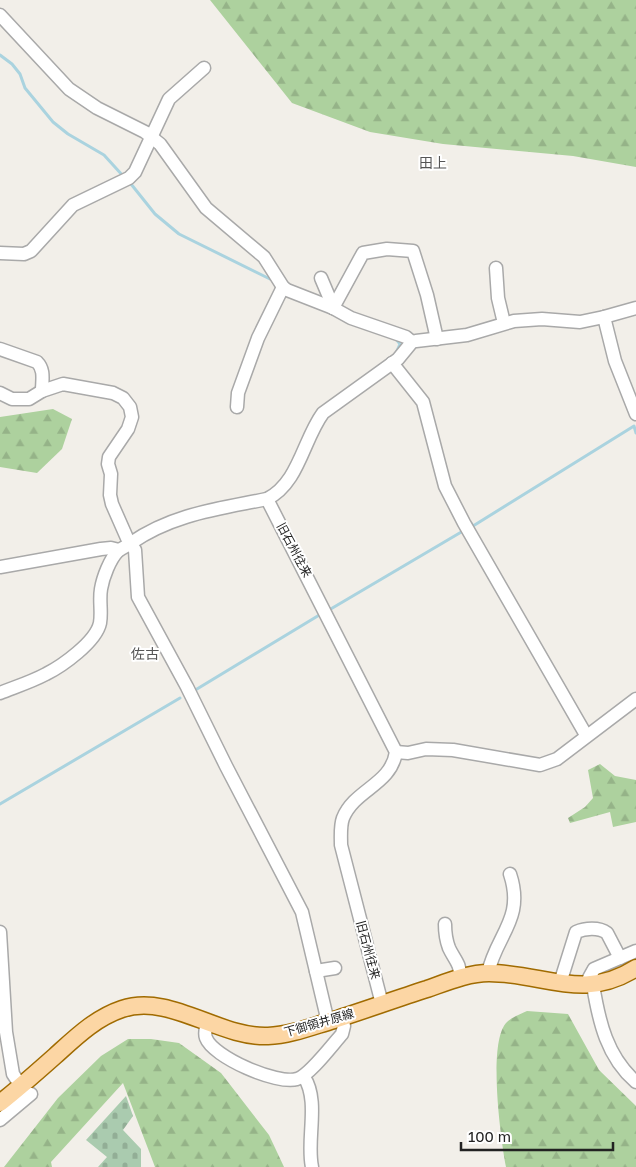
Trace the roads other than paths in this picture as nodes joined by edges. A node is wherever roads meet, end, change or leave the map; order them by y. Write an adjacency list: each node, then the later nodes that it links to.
1 (0, 15): 3 (street)
2 (204, 68): 3 (street)
3 (152, 137): 6 (street); 9 (street)
4 (410, 238): 5 (street)
5 (413, 251): 10 (street); 14 (street)
6 (0, 253)
7 (496, 268): 13 (street)
8 (321, 278): 10 (street)
9 (282, 287): 10 (street); 20 (street)
10 (333, 308): 15 (street)
11 (636, 308): 12 (street)
12 (604, 317): 13 (street); 21 (street)
13 (504, 323): 14 (street)
14 (437, 339): 15 (street)
15 (412, 342): 17 (street)
16 (0, 350): 18 (street)
17 (392, 363): 22 (street); 28 (street)
18 (42, 391): 19 (street); 23 (street)
19 (0, 393)
20 (237, 407)
21 (636, 414)
22 (267, 499): 23 (street); 29 (street, 旧石州往来)
23 (131, 543): 24 (street); 37 (street)
24 (119, 550): 25 (street); 26 (street)
25 (0, 567)
26 (0, 693)
27 (636, 699): 28 (street)
28 (586, 735): 29 (street)
29 (396, 752): 42 (street, 旧石州往来)
30 (510, 874): 38 (street)
31 (445, 924): 39 (street)
32 (0, 932): 45 (street)
33 (636, 951): 34 (street)
34 (620, 958): 40 (street); 41 (street)
35 (335, 968): 37 (street)
36 (636, 968): 41 (main road, 下御領井原線)
37 (316, 971): 43 (street)
38 (488, 973): 39 (main road, 下御領井原線); 40 (main road, 下御領井原線)
39 (460, 977): 42 (main road, 下御領井原線)
40 (560, 984): 41 (main road, 下御領井原線)
41 (591, 985): 47 (street)
42 (382, 1004): 43 (main road, 下御領井原線)
43 (335, 1019): 44 (main road, 下御領井原線); 46 (street)
44 (207, 1023): 46 (street); 48 (main road, 下御領井原線)
45 (3, 1037): 48 (street)
46 (304, 1077): 51 (street)
47 (636, 1082)
48 (26, 1090): 49 (main road, 下御領井原線); 50 (street)
49 (0, 1103)
50 (0, 1120)
51 (312, 1167)

